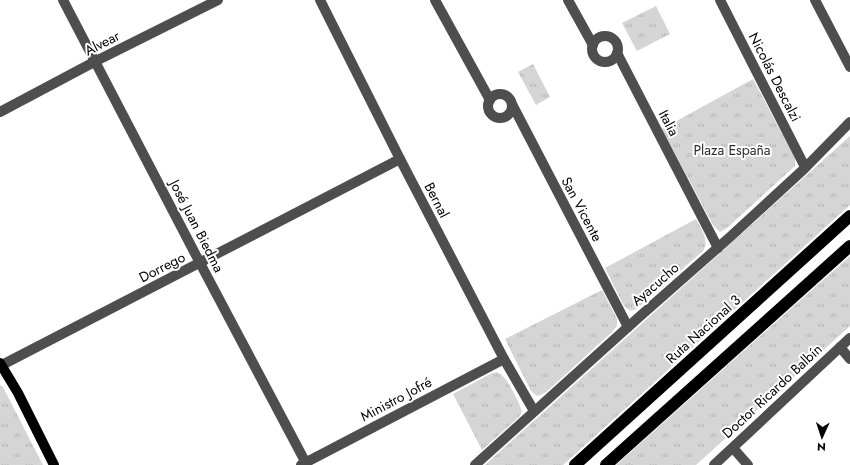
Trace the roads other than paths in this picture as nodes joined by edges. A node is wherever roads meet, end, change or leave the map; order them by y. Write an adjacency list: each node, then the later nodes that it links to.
1 (63, 0): 10 (street, José Juan Biedma)
2 (218, 0): 10 (street, Alvear)
3 (320, 0): 16 (street, Bernal)
4 (435, 0): 12 (street)
5 (568, 0): 8 (street)
6 (720, 0): 17 (street, Nicolás Descalzi)
7 (815, 0): 11 (street)
8 (593, 45): 9 (street, Italia); 9 (street)
9 (617, 53): 20 (street, Italia)
10 (96, 61): 14 (street, Alvear); 21 (street, José Juan Biedma)
11 (850, 67)
12 (490, 100): 13 (street); 13 (street)
13 (512, 104): 22 (street, San Vicente)
14 (0, 112)
15 (850, 122): 17 (street, Ayacucho)
16 (400, 159): 21 (street, Dorrego); 25 (street, Bernal)
17 (805, 167): 20 (street, Ayacucho)
18 (850, 216): 33 (highway, Ruta Nacional 3)
19 (850, 246): 34 (highway)
20 (718, 248): 22 (street, Ayacucho)
21 (200, 263): 27 (street, Dorrego); 30 (street, José Juan Biedma)
22 (628, 327): 28 (street, Ayacucho)
23 (850, 338): 24 (street, Doctor Ricardo Balbín)
24 (840, 347): 26 (street); 29 (street, Doctor Ricardo Balbín)
25 (504, 359): 28 (street, Bernal); 30 (street, Ministro Jofré)
26 (850, 359)
27 (1, 365): 31 (main road)
28 (534, 411): 32 (street, Ayacucho)
29 (733, 448): 35 (street, Doctor Ricardo Balbín); 36 (street)
30 (304, 464)
31 (54, 465)
32 (475, 465)
33 (575, 465)
34 (606, 465)
35 (714, 465)
36 (748, 465)

